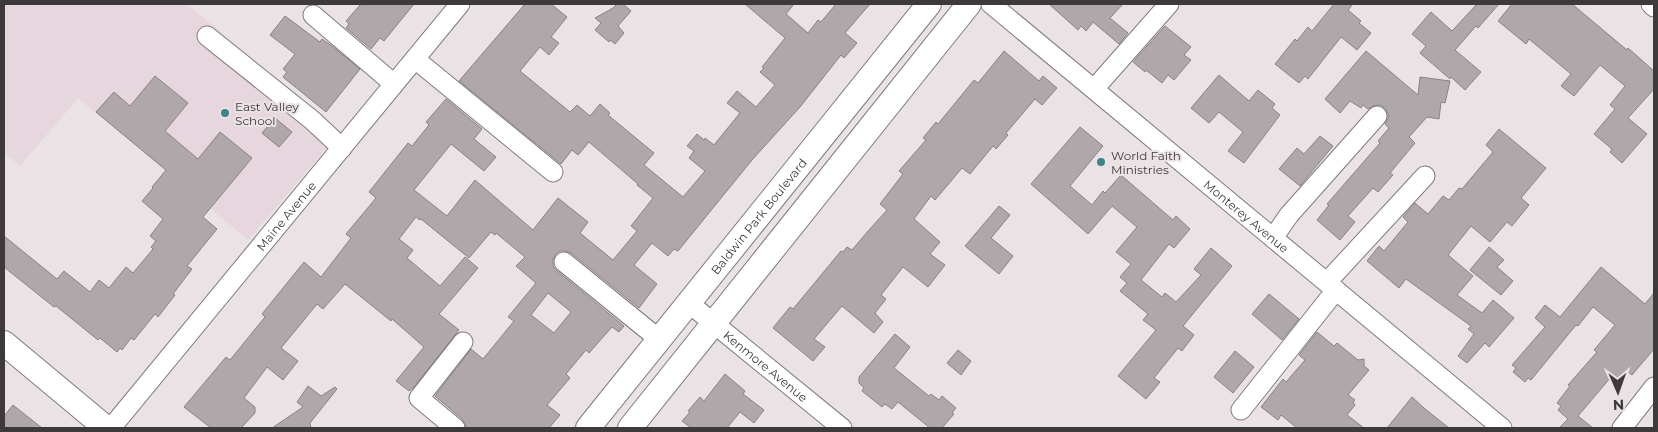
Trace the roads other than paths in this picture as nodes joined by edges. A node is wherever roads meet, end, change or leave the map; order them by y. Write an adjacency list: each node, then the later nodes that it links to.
1 (460, 4): 10 (street, Maine Avenue)
2 (929, 4): 20 (main road, Baldwin Park Boulevard)
3 (969, 4): 21 (main road)
4 (991, 4): 12 (street, Monterey Avenue)
5 (1169, 4): 12 (street)
6 (1651, 4): 7 (street)
7 (1654, 7)
8 (313, 15): 11 (street)
9 (206, 36): 14 (street)
10 (414, 59): 11 (street, Maine Avenue); 15 (street)
11 (394, 84): 14 (street, Maine Avenue)
12 (1094, 90): 17 (street, Monterey Avenue)
13 (1377, 116): 17 (street)
14 (342, 148): 28 (street, Maine Avenue)
15 (553, 172)
16 (1425, 176): 19 (street)
17 (1273, 238): 19 (street, Monterey Avenue)
18 (564, 262): 22 (street)
19 (1332, 286): 26 (street); 33 (street, Monterey Avenue)
20 (690, 304): 21 (street, Kenmore Avenue); 22 (main road, Baldwin Park Boulevard)
21 (714, 323): 31 (main road); 32 (street, Kenmore Avenue)
22 (660, 340): 30 (main road, Baldwin Park Boulevard)
23 (463, 342): 29 (street)
24 (4, 343): 27 (main road)
25 (1654, 387): 34 (street)
26 (1241, 410)
27 (106, 428)
28 (110, 428)
29 (455, 428)
30 (588, 428)
31 (630, 428)
32 (842, 428)
33 (1502, 428)
34 (1622, 428)

